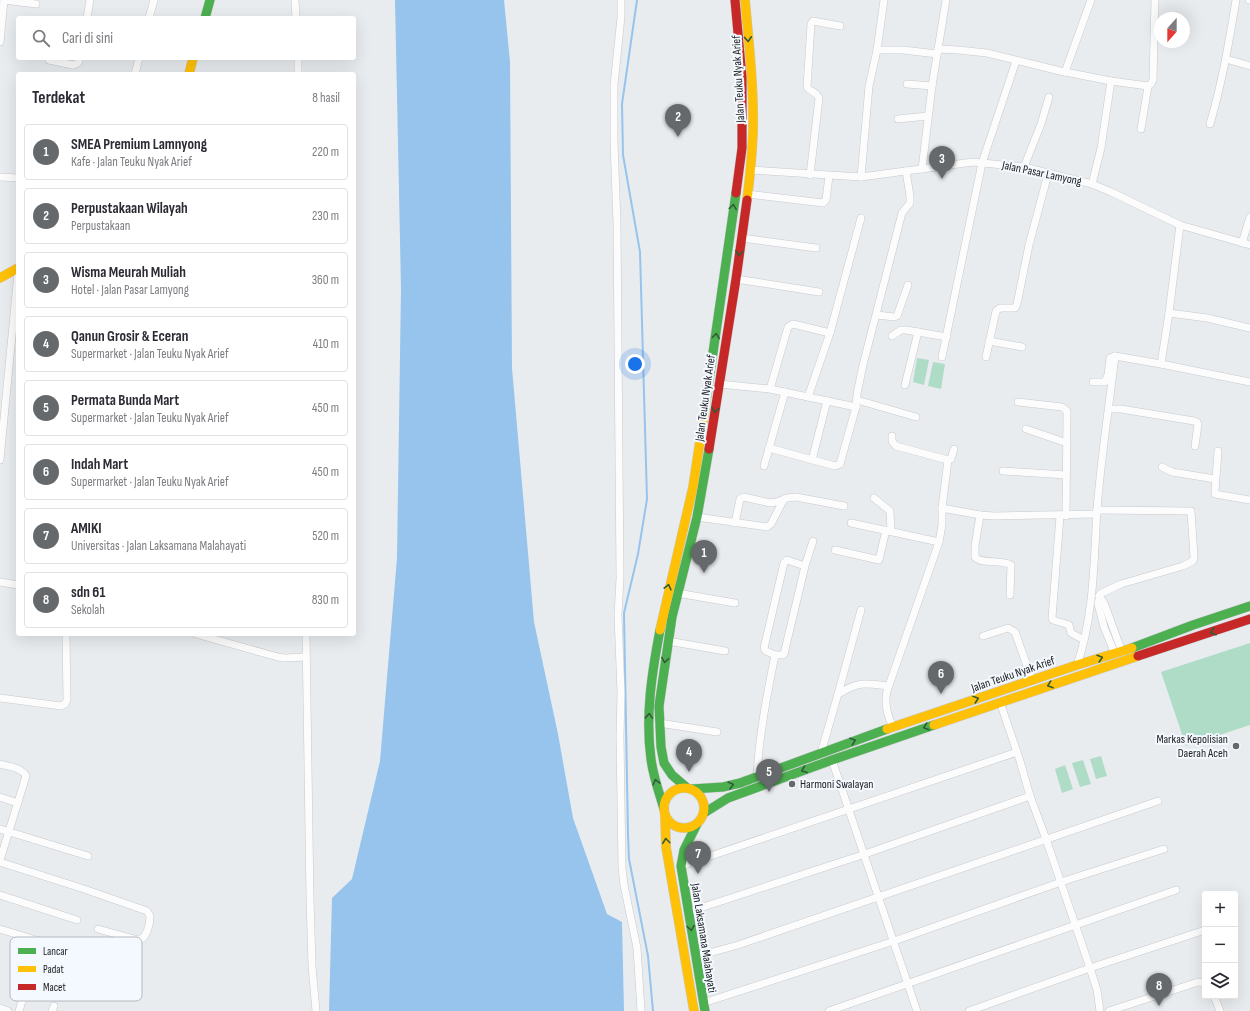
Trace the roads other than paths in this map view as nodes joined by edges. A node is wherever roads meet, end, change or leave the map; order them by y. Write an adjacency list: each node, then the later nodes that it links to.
1 (4, 0): 14 (street); 20 (street)
2 (90, 0): 15 (street)
3 (154, 0): 16 (street)
4 (210, 0): 17 (main road)
5 (294, 0): 18 (street)
6 (621, 0): 201 (street)
7 (735, 0): 103 (main road, Jalan Teuku Nyak Arief, one-way to 7)
8 (745, 0): 47 (main road, Jalan Teuku Nyak Arief, one-way to 47)
9 (884, 0): 21 (street)
10 (946, 0): 22 (street)
11 (1091, 0): 34 (street)
12 (1155, 0): 38 (street)
13 (1236, 0): 23 (street)
14 (36, 4)
15 (87, 16)
16 (150, 16)
17 (206, 16)
18 (296, 16)
19 (840, 26): 49 (street)
20 (0, 42)
21 (877, 50): 22 (street); 52 (street)
22 (938, 52): 29 (street); 37 (street)
23 (1226, 59): 30 (street); 42 (street)
24 (48, 60): 25 (street)
25 (79, 60)
26 (138, 60): 31 (street)
27 (192, 60): 32 (main road)
28 (298, 60): 33 (street)
29 (1016, 61): 34 (street); 44 (street)
30 (1250, 66)
31 (136, 72)
32 (190, 72)
33 (298, 72)
34 (1065, 72): 35 (street)
35 (1110, 82): 38 (street); 55 (street)
36 (907, 84): 37 (street)
37 (932, 86): 40 (street)
38 (1148, 86): 43 (street)
39 (1049, 97): 45 (street)
40 (928, 116): 41 (street); 46 (street)
41 (898, 119)
42 (1210, 124)
43 (1141, 129)
44 (982, 163): 45 (street, Jalan Pasar Lamyong); 46 (street, Jalan Pasar Lamyong); 76 (street)
45 (1024, 167): 50 (street, Jalan Pasar Lamyong)
46 (922, 169): 48 (street, Jalan Pasar Lamyong)
47 (751, 170): 49 (street, Jalan Pasar Lamyong); 56 (main road, Jalan Teuku Nyak Arief)
48 (906, 171): 52 (street, Jalan Pasar Lamyong); 71 (street)
49 (810, 174): 51 (street, Jalan Pasar Lamyong)
50 (1048, 174): 55 (street, Jalan Pasar Lamyong); 77 (street)
51 (829, 176): 52 (street, Jalan Pasar Lamyong); 56 (street)
52 (861, 177)
53 (0, 178): 54 (street)
54 (16, 178)
55 (1092, 184): 59 (street, Jalan Pasar Lamyong)
56 (747, 194): 60 (main road, Jalan Teuku Nyak Arief)
57 (1250, 217): 61 (street)
58 (861, 218): 74 (street)
59 (1180, 225): 61 (street, Jalan Pasar Lamyong); 70 (street)
60 (741, 238): 63 (street); 66 (main road, Jalan Teuku Nyak Arief, one-way to 66)
61 (1242, 243): 62 (street, Jalan Pasar Lamyong)
62 (1250, 245)
63 (816, 248)
64 (16, 269): 65 (main road)
65 (0, 278)
66 (736, 279): 68 (street); 85 (main road, Jalan Teuku Nyak Arief)
67 (908, 285): 71 (street)
68 (819, 292)
69 (16, 294): 102 (street)
70 (1170, 313): 72 (street); 82 (street)
71 (877, 315): 92 (street)
72 (1250, 328)
73 (918, 332): 75 (street); 76 (street); 86 (street)
74 (830, 333): 87 (street); 89 (street)
75 (892, 336)
76 (947, 337): 80 (street)
77 (989, 341): 78 (street); 81 (street)
78 (1022, 347)
79 (1115, 356): 82 (street); 83 (street); 93 (street)
80 (942, 357)
81 (986, 357)
82 (1161, 364): 84 (street)
83 (1093, 382)
84 (1250, 382)
85 (719, 384): 87 (street); 103 (main road, Jalan Teuku Nyak Arief, one-way to 103)
86 (905, 385)
87 (770, 389): 88 (street)
88 (785, 392): 89 (street); 99 (street)
89 (808, 397): 90 (street)
90 (827, 401): 92 (street); 104 (street)
91 (1018, 402): 97 (street)
92 (856, 404): 94 (street); 104 (street)
93 (1109, 409): 98 (street); 116 (street)
94 (916, 417)
95 (1026, 429): 97 (street)
96 (892, 436): 105 (street)
97 (1067, 443): 109 (street)
98 (1195, 446)
99 (769, 448): 104 (street); 106 (street)
100 (954, 449): 105 (street)
101 (1218, 451): 110 (street)
102 (0, 460)
103 (703, 460): 119 (main road, Jalan Teuku Nyak Arief); 165 (main road, Jalan Teuku Nyak Arief, one-way to 103)
104 (812, 460)
105 (948, 460): 115 (street)
106 (764, 466)
107 (1162, 467): 110 (street)
108 (1003, 471): 109 (street)
109 (1066, 475): 118 (street)
110 (1215, 479): 113 (street)
111 (874, 498): 122 (street)
112 (784, 500): 114 (street); 120 (street); 120 (street)
113 (1250, 500)
114 (844, 506)
115 (942, 508): 117 (street); 124 (street)
116 (1097, 512): 118 (street); 139 (street); 142 (street)
117 (980, 515): 118 (street); 130 (street)
118 (1063, 516): 139 (street)
119 (697, 517): 120 (street); 129 (main road, Jalan Teuku Nyak Arief)
120 (735, 523)
121 (851, 523): 122 (street)
122 (888, 531): 124 (street); 125 (street)
123 (813, 541): 126 (street)
124 (939, 542): 147 (street)
125 (835, 550)
126 (805, 566): 143 (street); 143 (street)
127 (0, 582): 128 (street)
128 (16, 585)
129 (677, 593): 131 (street); 140 (main road, Jalan Teuku Nyak Arief)
130 (1010, 595)
131 (735, 603)
132 (1250, 606): 142 (main road, Jalan Teuku Nyak Arief)
133 (861, 610): 148 (street)
134 (1250, 619): 150 (main road, Jalan Teuku Nyak Arief, one-way to 150)
135 (66, 636): 149 (street)
136 (203, 636): 144 (street)
137 (306, 636): 144 (street)
138 (983, 636): 146 (street)
139 (1084, 640): 145 (street)
140 (668, 641): 141 (street); 151 (main road, Jalan Teuku Nyak Arief, one-way to 151)
141 (725, 651)
142 (1118, 653): 145 (main road, Jalan Teuku Nyak Arief, one-way to 142)
143 (775, 655): 158 (street)
144 (306, 657): 200 (street)
145 (1077, 665): 146 (main road, Jalan Teuku Nyak Arief)
146 (1032, 680): 152 (main road, Jalan Teuku Nyak Arief, one-way to 146)
147 (888, 686): 148 (street); 152 (street)
148 (838, 694): 155 (street)
149 (0, 698)
150 (1000, 702): 154 (street); 156 (main road, Jalan Teuku Nyak Arief, one-way to 156)
151 (659, 723): 153 (street); 159 (main road, Jalan Teuku Nyak Arief)
152 (893, 727): 155 (main road, Jalan Teuku Nyak Arief, one-way to 152)
153 (717, 732)
154 (1017, 752): 160 (street); 164 (street)
155 (820, 753): 158 (main road, Jalan Teuku Nyak Arief)
156 (832, 760): 164 (street); 166 (main road, Jalan Teuku Nyak Arief, one-way to 166)
157 (0, 764): 163 (street)
158 (757, 776): 159 (main road, Jalan Teuku Nyak Arief, one-way to 158)
159 (689, 788): 165 (main road); 166 (main road)
160 (1030, 796): 170 (street); 172 (street)
161 (0, 797): 163 (street)
162 (1158, 801): 170 (street)
163 (18, 803): 169 (street)
164 (850, 810): 172 (street); 175 (street)
165 (664, 812): 167 (main road); 202 (main road, Jalan Laksamana Malahayati, one-way to 165)
166 (704, 813): 167 (main road)
167 (697, 824): 175 (main road, Jalan Laksamana Malahayati)
168 (0, 829): 169 (street)
169 (8, 832): 173 (street); 174 (street)
170 (1046, 839): 176 (street); 179 (street)
171 (1164, 849): 176 (street)
172 (865, 854): 179 (street); 180 (street)
173 (88, 856)
174 (0, 861): 188 (street)
175 (681, 866): 180 (main road, Jalan Laksamana Malahayati)
176 (1061, 882): 182 (street); 189 (street)
177 (1176, 890): 182 (street)
178 (0, 896): 181 (street)
179 (879, 897): 189 (street); 190 (street)
180 (688, 912): 190 (main road, Jalan Laksamana Malahayati, one-way to 190)
181 (77, 920)
182 (1075, 925): 191 (street); 193 (street)
183 (0, 929): 186 (street)
184 (98, 929): 187 (street)
185 (1202, 931): 191 (street)
186 (26, 937)
187 (129, 937)
188 (142, 939)
189 (894, 941): 193 (street); 196 (street)
190 (696, 957): 196 (main road, Jalan Laksamana Malahayati)
191 (1090, 968): 205 (street); 206 (street)
192 (1202, 983): 207 (street)
193 (908, 984): 203 (street); 204 (street)
194 (1215, 999): 208 (street)
195 (22, 1001): 199 (street)
196 (704, 1007)
197 (0, 1008): 198 (street)
198 (8, 1011)
199 (19, 1011)
200 (316, 1011)
201 (640, 1011)
202 (694, 1011)
203 (829, 1011)
204 (917, 1011)
205 (969, 1011)
206 (1100, 1011)
207 (1109, 1011)
208 (1220, 1011)

